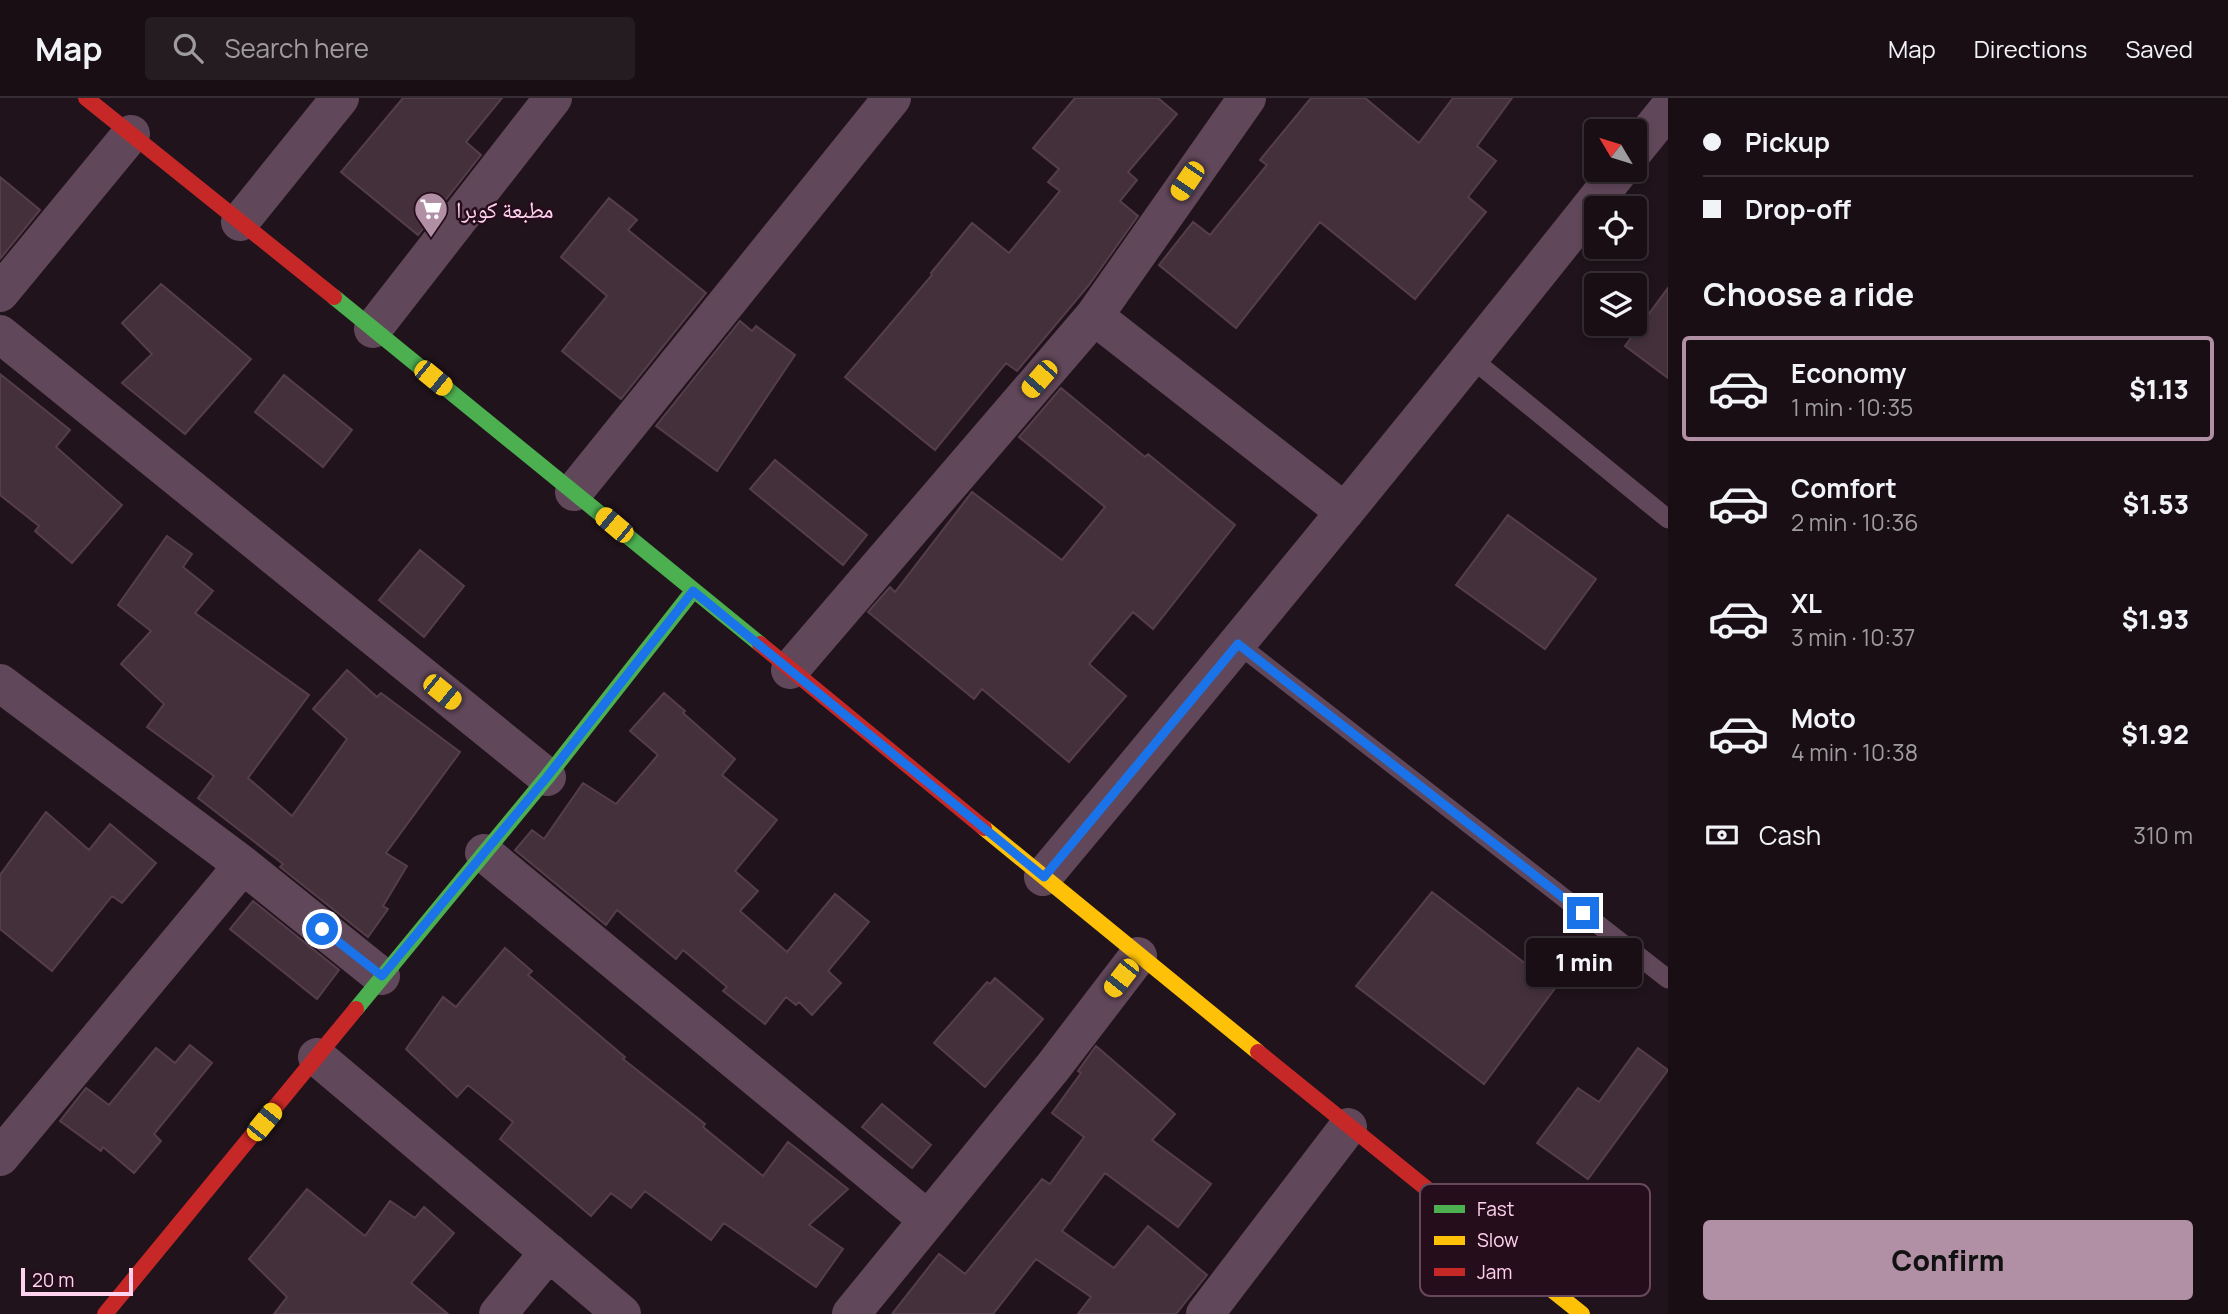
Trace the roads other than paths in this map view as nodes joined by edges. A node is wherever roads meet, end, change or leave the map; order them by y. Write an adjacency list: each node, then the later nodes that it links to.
1 (86, 98): 7 (main road)
2 (340, 98): 10 (street)
3 (553, 98): 13 (street)
4 (892, 98): 16 (street)
5 (1232, 103): 12 (street)
6 (1668, 109): 8 (street)
7 (131, 134): 10 (main road); 11 (street)
8 (1647, 136)
9 (1610, 182): 15 (street)
10 (240, 222): 13 (main road)
11 (0, 293)
12 (1094, 316): 17 (street); 21 (street)
13 (373, 329): 16 (main road)
14 (0, 334): 23 (street)
15 (1471, 358): 17 (street); 18 (lane)
16 (574, 492): 19 (main road)
17 (1345, 512): 20 (street)
18 (1668, 519)
19 (693, 591): 21 (main road); 23 (main road)
20 (1238, 644): 26 (street); 29 (lane)
21 (790, 670): 26 (main road)
22 (6, 697): 25 (street)
23 (547, 777): 24 (main road)
24 (484, 853): 28 (main road); 34 (street)
25 (243, 865): 28 (street); 32 (street)
26 (1044, 877): 27 (main road)
27 (1138, 956): 31 (main road); 34 (street)
28 (382, 976): 30 (main road)
29 (1668, 979)
30 (317, 1057): 35 (street); 37 (main road)
31 (1349, 1127): 33 (main road); 41 (street)
32 (0, 1157)
33 (1420, 1184)
34 (927, 1219): 40 (street)
35 (549, 1252): 38 (street); 39 (street)
36 (1560, 1296): 42 (main road)
37 (105, 1314)
38 (498, 1314)
39 (622, 1314)
40 (851, 1314)
41 (1205, 1314)
42 (1582, 1314)

